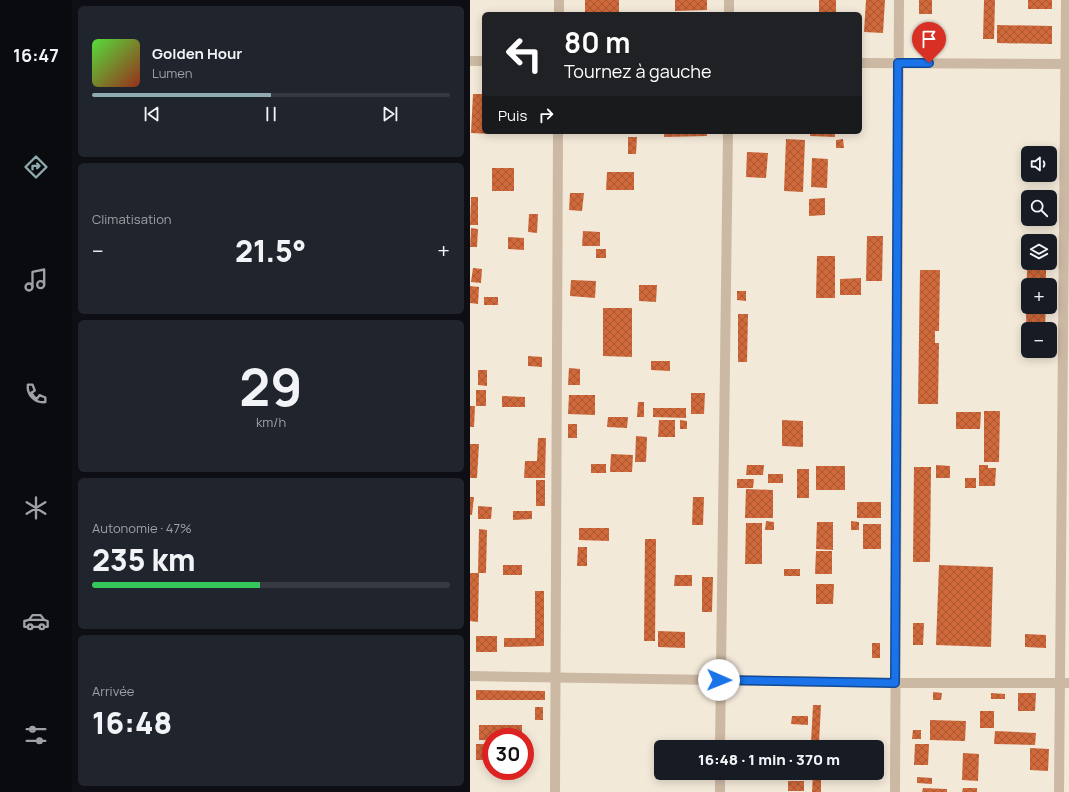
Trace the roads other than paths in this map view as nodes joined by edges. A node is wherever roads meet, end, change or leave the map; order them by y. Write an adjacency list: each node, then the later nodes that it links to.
1 (559, 0): 5 (street)
2 (729, 0): 6 (street)
3 (899, 0): 10 (street)
4 (1066, 0): 11 (street)
5 (559, 12)
6 (729, 12)
7 (470, 61): 8 (street)
8 (482, 61)
9 (862, 63): 10 (street)
10 (898, 63): 11 (street); 17 (street)
11 (1068, 64): 18 (street)
12 (558, 134): 15 (street)
13 (728, 134): 16 (street)
14 (470, 676): 15 (street)
15 (555, 676): 16 (street); 21 (street)
16 (719, 680): 17 (street); 19 (street)
17 (895, 683): 18 (street); 23 (street)
18 (1064, 683): 24 (street)
19 (720, 740)
20 (720, 780): 22 (street)
21 (554, 792)
22 (720, 792)
23 (895, 792)
24 (1059, 792)

